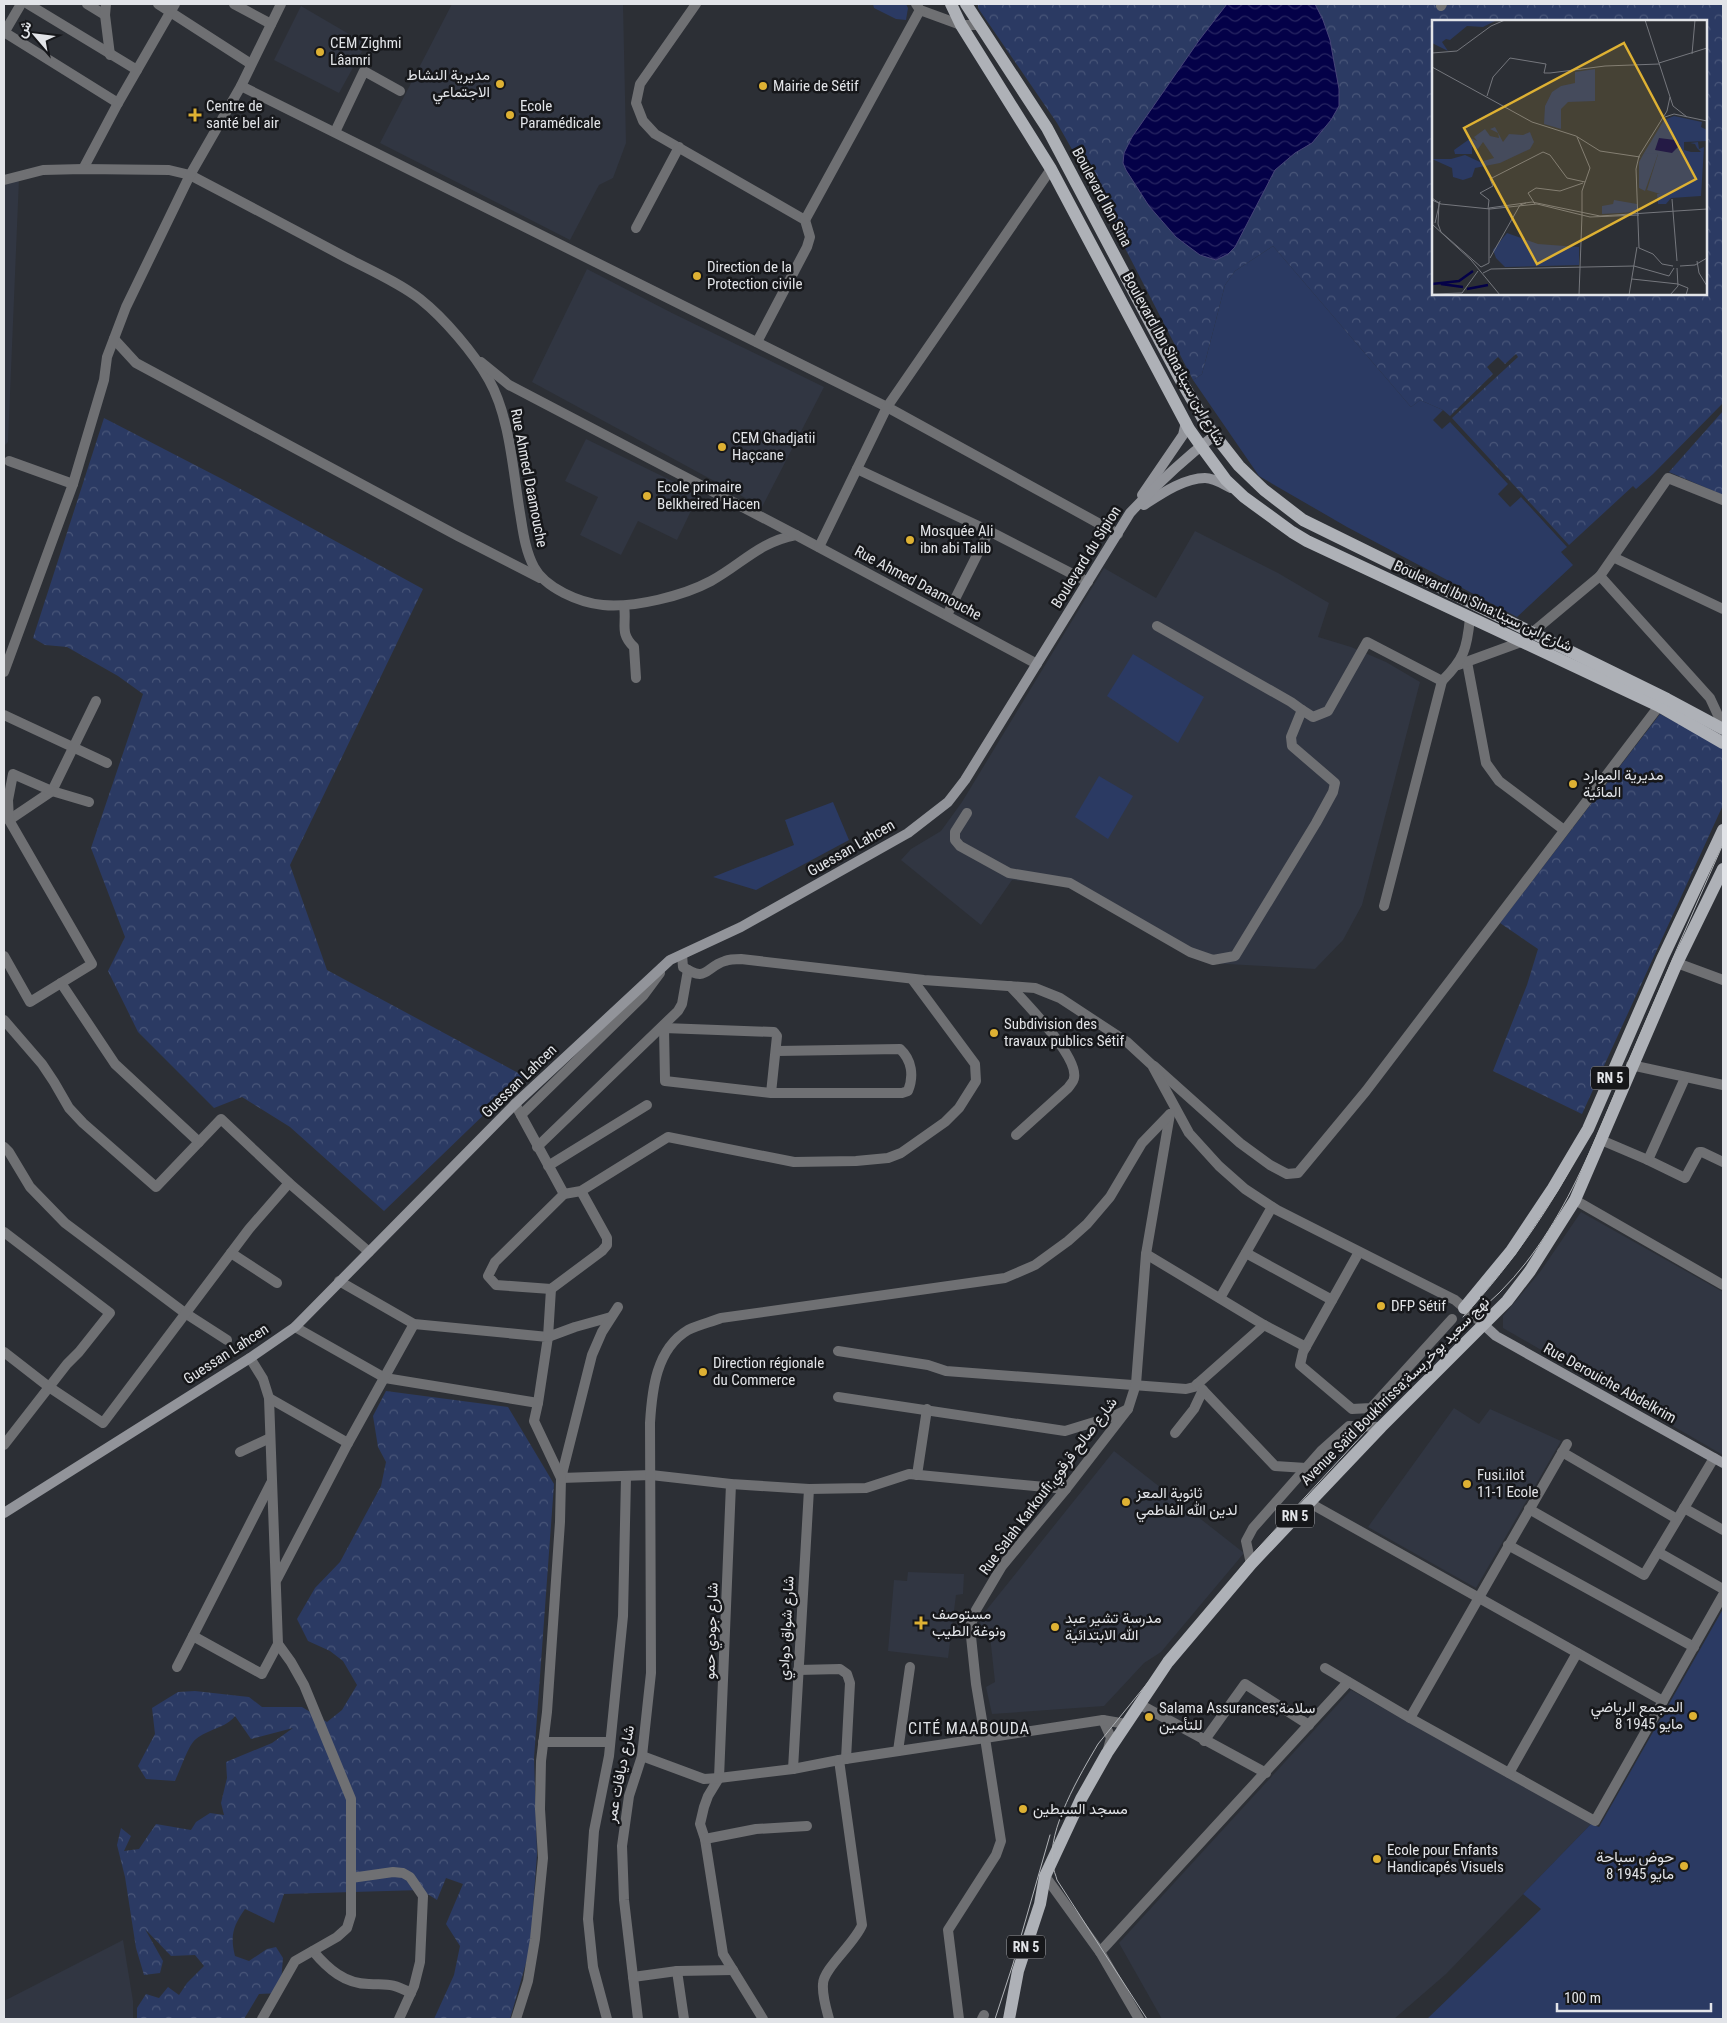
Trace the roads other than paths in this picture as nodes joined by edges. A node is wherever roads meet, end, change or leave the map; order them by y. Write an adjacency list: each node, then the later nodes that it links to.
1 (21, 4): 18 (street)
2 (28, 4): 19 (street)
3 (87, 4): 14 (street)
4 (106, 4): 14 (street)
5 (158, 4): 13 (street)
6 (234, 4): 15 (street)
7 (281, 4): 15 (street)
8 (696, 4): 26 (street)
9 (952, 4): 17 (main road)
10 (966, 4): 16 (main road, Boulevard Ibn Sina)
11 (972, 4): 16 (main road)
12 (918, 7): 17 (street); 31 (street)
13 (173, 8): 20 (street); 21 (street)
14 (105, 15): 19 (street)
15 (271, 24): 20 (street)
16 (979, 24): 17 (street); 38 (main road, Boulevard Ibn Sina)
17 (961, 25): 28 (main road, Boulevard Ibn Sina:شارع ابن سينا)
18 (4, 33): 24 (street)
19 (110, 55): 21 (street)
20 (251, 64): 22 (street)
21 (137, 70): 24 (street)
22 (241, 86): 25 (street); 29 (street)
23 (400, 92): 25 (street)
24 (118, 103): 27 (street)
25 (335, 132): 34 (street)
26 (679, 147): 31 (street); 32 (street)
27 (84, 169): 29 (street, Rue Ahmed Daamouche); 30 (street, Rue Ahmed Daamouche)
28 (1051, 169): 36 (street); 37 (main road, Boulevard Ibn Sina:شارع ابن سينا)
29 (190, 175): 33 (street); 35 (street, Rue Ahmed Daamouche)
30 (4, 180)
31 (805, 220): 34 (street)
32 (636, 228)
33 (114, 339): 42 (street); 52 (street)
34 (757, 342): 36 (street)
35 (475, 356): 47 (street); 52 (street, Rue Ahmed Daamouche)
36 (887, 407): 41 (street); 48 (street)
37 (1186, 422): 39 (main road, Boulevard Ibn Sina:شارع ابن سينا); 45 (main road)
38 (1215, 436): 39 (main road, Boulevard du Sipion); 59 (main road, Boulevard Ibn Sina)
39 (1201, 446): 43 (main road, Boulevard Ibn Sina:شارع ابن سينا); 45 (main road, Boulevard du Sipion)
40 (9, 461): 42 (street)
41 (857, 469): 46 (street); 49 (street)
42 (73, 484): 63 (street)
43 (1238, 491): 45 (main road); 57 (main road, Boulevard Ibn Sina:شارع ابن سينا)
44 (1723, 500): 50 (street)
45 (1130, 513): 48 (main road, Boulevard du Sipion)
46 (989, 530): 53 (street); 56 (street)
47 (796, 534): 49 (street, Rue Ahmed Daamouche); 54 (street, Rue Ahmed Daamouche)
48 (1118, 534): 53 (main road, Boulevard du Sipion)
49 (819, 547): 56 (street, Rue Ahmed Daamouche)
50 (1614, 558): 51 (street); 55 (street)
51 (1600, 576): 59 (street); 70 (street)
52 (545, 581): 54 (street, Rue Ahmed Daamouche)
53 (1088, 582): 61 (main road, Boulevard du Sipion)
54 (624, 606): 64 (street)
55 (1723, 609)
56 (947, 614): 61 (street, Rue Ahmed Daamouche)
57 (1470, 618): 60 (main road, Boulevard Ibn Sina:شارع ابن سينا); 62 (street)
58 (1157, 626): 68 (street)
59 (1536, 634): 60 (street); 67 (main road, Boulevard Ibn Sina:شارع ابن سينا)
60 (1521, 642): 62 (street); 67 (main road, Boulevard Ibn Sina:شارع ابن سينا)
61 (1037, 664): 83 (main road, Guessan Lahcen)
62 (1462, 664): 65 (street); 78 (street)
63 (4, 672)
64 (636, 678)
65 (1442, 681): 68 (street); 81 (street)
66 (96, 701): 72 (street)
67 (1663, 702): 70 (main road, Boulevard Ibn Sina:شارع ابن سينا); 71 (main road, Boulevard Ibn Sina:شارع ابن سينا); 78 (street)
68 (1302, 710): 76 (street)
69 (4, 715): 72 (street)
70 (1723, 727)
71 (1723, 743)
72 (73, 748): 73 (street); 74 (street)
73 (106, 763)
74 (52, 791): 75 (street); 77 (street); 77 (street)
75 (89, 802)
76 (968, 813)
77 (10, 820): 89 (street)
78 (1564, 830): 94 (street)
79 (1723, 830): 130 (main road, Avenue Saïd Boukhrissa;نهج سعيد بوخريسة / RN 5)
80 (1723, 869): 84 (main road, Avenue Saïd Boukhrissa;نهج سعيد بوخريسة / RN 5)
81 (1384, 906)
82 (4, 956): 89 (street)
83 (682, 956): 85 (main road, Guessan Lahcen); 86 (street)
84 (1677, 963): 87 (street); 95 (main road, Avenue Saïd Boukhrissa;نهج سعيد بوخريسة / RN 5)
85 (665, 965): 100 (main road, Guessan Lahcen); 103 (street)
86 (688, 970): 88 (street); 92 (street)
87 (1722, 977)
88 (912, 979): 90 (street); 113 (street)
89 (61, 983): 106 (street)
90 (1010, 986): 94 (street); 104 (street)
91 (4, 1020): 106 (street)
92 (664, 1026): 93 (street); 98 (street); 108 (street)
93 (776, 1051): 98 (street); 98 (street)
94 (1152, 1065): 99 (street)
95 (1631, 1065): 96 (street); 105 (main road, Avenue Saïd Boukhrissa;نهج سعيد بوخريسة / RN 5)
96 (1685, 1078): 97 (street); 109 (street)
97 (1723, 1084)
98 (771, 1093)
99 (1172, 1101): 102 (street, Rue Salah Karkoufi;شارع صالح قرقوي); 116 (street)
100 (515, 1104): 103 (street); 118 (main road, Guessan Lahcen)
101 (647, 1105): 111 (street)
102 (1170, 1114): 122 (street, Rue Salah Karkoufi;شارع صالح قرقوي); 162 (street, شارع ديافات عمر)
103 (521, 1115): 108 (street)
104 (1016, 1136)
105 (1601, 1140): 109 (street); 115 (main road, Avenue Saïd Boukhrissa;نهج سعيد بوخريسة / RN 5)
106 (199, 1142): 112 (street)
107 (4, 1147): 131 (street)
108 (538, 1147): 111 (street)
109 (1648, 1160): 110 (street)
110 (1723, 1162)
111 (548, 1166): 114 (street)
112 (289, 1183): 118 (street); 120 (street)
113 (582, 1191): 114 (street); 126 (street)
114 (564, 1194): 126 (street)
115 (1575, 1200): 125 (street); 136 (main road, Avenue Saïd Boukhrissa;نهج سعيد بوخريسة / RN 5)
116 (1272, 1207): 119 (street); 121 (street)
117 (4, 1232): 146 (street)
118 (369, 1252): 123 (main road, Guessan Lahcen)
119 (1359, 1252): 128 (street); 130 (street)
120 (231, 1253): 124 (street); 131 (street)
121 (1246, 1253): 127 (street); 128 (street)
122 (1146, 1254): 127 (street); 145 (street, Rue Salah Karkoufi;شارع صالح قرقوي)
123 (339, 1282): 134 (street); 137 (main road, Guessan Lahcen)
124 (277, 1283)
125 (1723, 1285)
126 (551, 1289): 138 (street)
127 (1220, 1298): 135 (street)
128 (1332, 1300): 140 (street)
129 (618, 1307): 132 (street)
130 (1464, 1308): 136 (street)
131 (185, 1313): 139 (street); 146 (street)
132 (611, 1317): 138 (street); 165 (street)
133 (1452, 1319): 140 (street)
134 (414, 1324): 138 (street); 144 (street)
135 (1264, 1325): 140 (street); 147 (street)
136 (1484, 1325): 153 (main road, Avenue Saïd Boukhrissa;نهج سعيد بوخريسة / RN 5); 159 (main road, Rue Derouiche Abdelkrim)
137 (295, 1327): 143 (main road, Guessan Lahcen); 144 (street)
138 (548, 1337): 150 (street)
139 (227, 1340)
140 (1306, 1347)
141 (838, 1351): 145 (street)
142 (4, 1352): 146 (street)
143 (250, 1358): 149 (street); 173 (main road, Guessan Lahcen)
144 (384, 1378): 150 (street); 156 (street)
145 (1136, 1384): 147 (street); 152 (street, Rue Salah Karkoufi;شارع صالح قرقوي)
146 (49, 1387): 157 (street)
147 (1200, 1387): 154 (street); 161 (street)
148 (838, 1397): 151 (street)
149 (269, 1398): 155 (street); 156 (street)
150 (538, 1403): 165 (street)
151 (927, 1409): 152 (street); 163 (street)
152 (1128, 1409): 169 (street, Rue Salah Karkoufi;شارع صالح قرقوي)
153 (1380, 1426): 161 (street); 170 (main road, Avenue Saïd Boukhrissa;نهج سعيد بوخريسة / RN 5)
154 (1175, 1433)
155 (270, 1438): 158 (street); 166 (street)
156 (348, 1443): 179 (street)
157 (4, 1445)
158 (240, 1452)
159 (1714, 1458): 160 (main road, Rue Derouiche Abdelkrim); 171 (street)
160 (1723, 1463)
161 (1306, 1468): 178 (street)
162 (651, 1475): 164 (street); 167 (street); 204 (street, شارع ديافات عمر)
163 (917, 1475): 168 (street); 169 (street)
164 (626, 1477): 165 (street); 201 (street)
165 (561, 1478): 200 (street)
166 (272, 1482): 179 (street); 183 (street)
167 (731, 1484): 168 (street); 209 (street, شارع جودي حمو)
168 (810, 1489): 190 (street, شارع شواق دوادي)
169 (1066, 1489): 198 (street, Rue Salah Karkoufi;شارع صالح قرقوي)
170 (1308, 1502): 178 (main road, Avenue Saïd Boukhrissa;نهج سعيد بوخريسة / RN 5); 182 (street)
171 (1684, 1508): 174 (street); 175 (street)
172 (1529, 1509): 174 (street); 176 (street); 177 (street)
173 (4, 1513)
174 (1677, 1519): 177 (street)
175 (1723, 1530)
176 (1508, 1545): 182 (street); 185 (street)
177 (1658, 1552): 180 (street)
178 (1251, 1564): 193 (main road, Avenue Saïd Boukhrissa;نهج سعيد بوخريسة / RN 5)
179 (277, 1580): 184 (street)
180 (1723, 1589)
181 (1723, 1595): 185 (street)
182 (1478, 1597): 186 (street); 194 (street)
183 (193, 1636): 184 (street); 187 (street)
184 (278, 1644): 213 (street)
185 (1694, 1647): 192 (street)
186 (1577, 1653): 192 (street); 208 (street)
187 (178, 1667)
188 (910, 1667): 202 (street)
189 (1325, 1668): 191 (street)
190 (798, 1670): 205 (street); 206 (street, شارع شواق دوادي)
191 (1348, 1682): 194 (street); 197 (street)
192 (1663, 1702): 208 (street)
193 (1139, 1704): 196 (main road, Avenue Saïd Boukhrissa;نهج سعيد بوخريسة / RN 5); 199 (street)
194 (1410, 1718): 208 (street)
195 (1103, 1720): 196 (street); 198 (street); 203 (street)
196 (1126, 1724): 203 (main road, Avenue Saïd Boukhrissa;نهج سعيد بوخريسة / RN 5)
197 (1309, 1725): 199 (street); 207 (street)
198 (985, 1738): 202 (street); 228 (street, Rue Salah Karkoufi;شارع صالح قرقوي)
199 (1204, 1741): 207 (street)
200 (543, 1742): 201 (street); 222 (street)
201 (610, 1742): 223 (street)
202 (898, 1751): 205 (street)
203 (1107, 1753): 212 (main road, Avenue Saïd Boukhrissa;نهج سعيد بوخريسة / RN 5)
204 (642, 1756): 209 (street); 218 (street, شارع ديافات عمر)
205 (843, 1759): 206 (street); 227 (street)
206 (793, 1769): 209 (street)
207 (1266, 1773): 215 (street)
208 (1509, 1773)
209 (720, 1778): 211 (street)
210 (808, 1826): 211 (street)
211 (705, 1839): 216 (street)
212 (1045, 1876): 215 (street); 229 (main road, Avenue Saïd Boukhrissa;نهج سعيد بوخريسة / RN 5)
213 (351, 1878): 214 (street); 219 (street)
214 (313, 1951): 219 (street); 220 (street)
215 (1100, 1952): 230 (street)
216 (733, 1970): 217 (street); 226 (street)
217 (677, 1971): 218 (street); 225 (street)
218 (633, 1977): 224 (street, شارع ديافات عمر)
219 (411, 1993): 221 (street)
220 (262, 2019)
221 (399, 2019)
222 (520, 2019)
223 (607, 2019)
224 (638, 2019)
225 (684, 2019)
226 (763, 2019)
227 (829, 2019)
228 (959, 2019)
229 (1009, 2019)
230 (1139, 2019)

